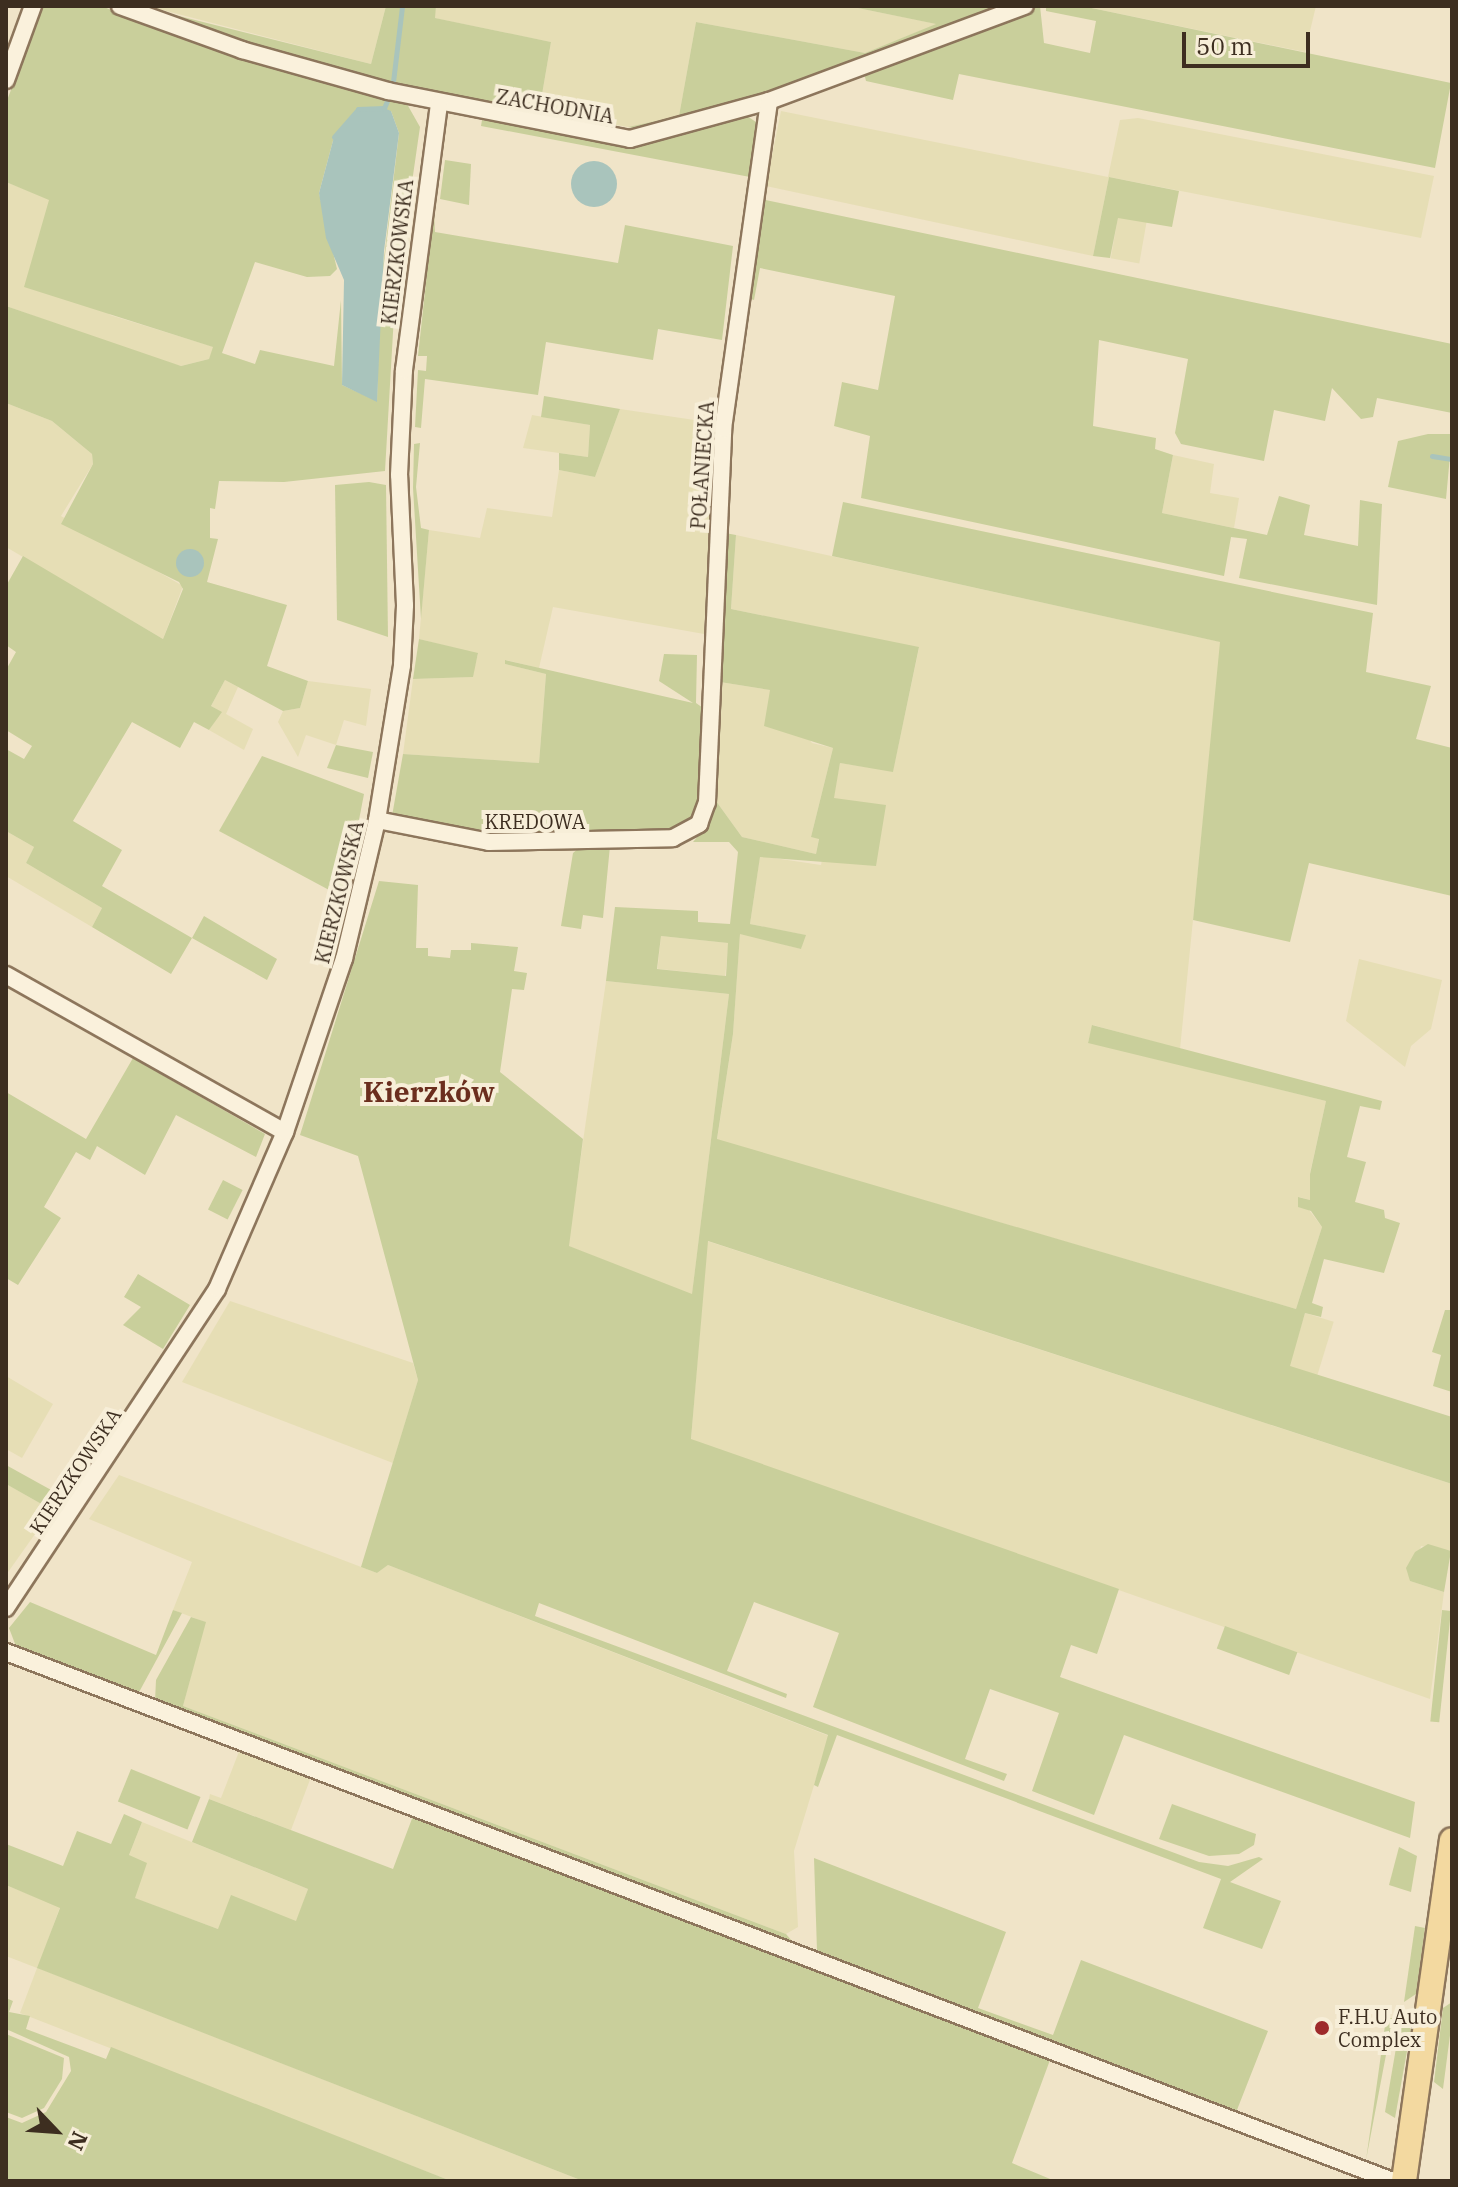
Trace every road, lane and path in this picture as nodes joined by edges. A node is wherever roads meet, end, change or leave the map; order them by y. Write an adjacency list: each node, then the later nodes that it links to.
1 (33, 6): 4 (street)
2 (120, 6): 6 (street, ZACHODNIA)
3 (1025, 6): 5 (street, ZACHODNIA)
4 (6, 80)
5 (769, 101): 6 (street, ZACHODNIA); 8 (street, POŁANIECKA)
6 (439, 104): 7 (street, KIERZKOWSKA)
7 (377, 820): 8 (street, KREDOWA); 10 (street, KIERZKOWSKA)
8 (693, 830)
9 (6, 975): 10 (street)
10 (285, 1132): 11 (street, KIERZKOWSKA)
11 (6, 1608)
12 (6, 1652): 14 (street)
13 (1452, 1840): 15 (main road)
14 (1393, 2181)
15 (1404, 2181)

